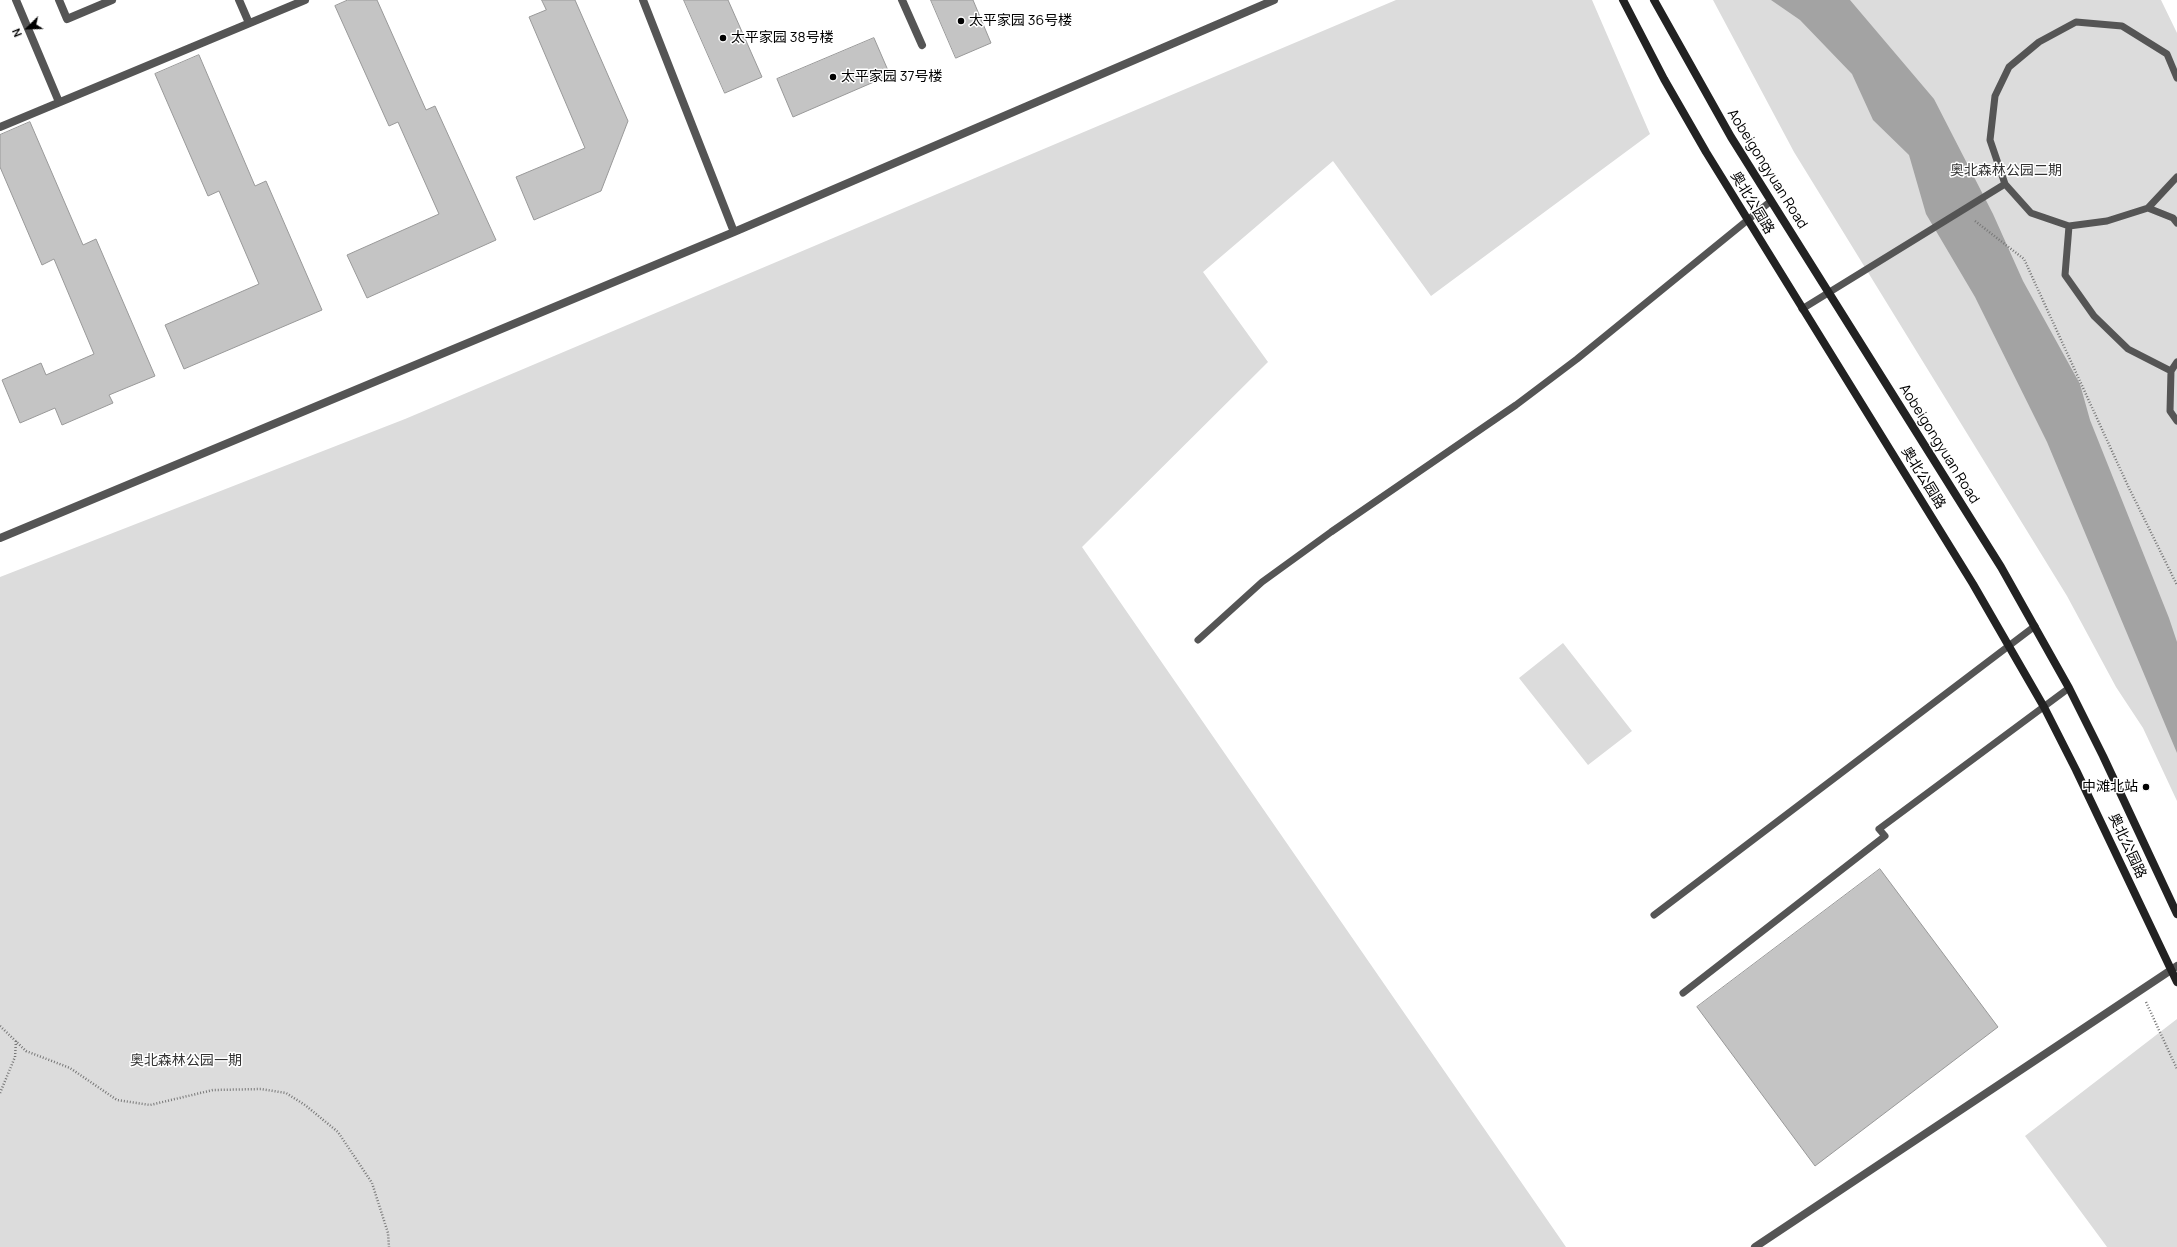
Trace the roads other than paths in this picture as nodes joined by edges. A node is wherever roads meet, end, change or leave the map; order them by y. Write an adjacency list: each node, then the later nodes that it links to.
1 (16, 0): 14 (street)
2 (59, 0): 3 (street)
3 (112, 0)
4 (239, 0): 11 (street)
5 (305, 0): 11 (street)
6 (643, 0): 23 (street)
7 (902, 0): 12 (street)
8 (1274, 0): 23 (street)
9 (1623, 0): 20 (main road, 奥北公园路)
10 (1654, 0): 18 (main road, Aobeigongyuan Road)
11 (249, 23): 14 (street)
12 (922, 45)
13 (2177, 78): 17 (lane)
14 (59, 102): 15 (street)
15 (0, 127)
16 (2177, 177): 19 (lane)
17 (2005, 184): 22 (lane); 24 (lane)
18 (1771, 201): 20 (lane); 24 (main road, Aobeigongyuan Road)
19 (2148, 208): 21 (lane); 22 (lane)
20 (1747, 220): 25 (main road, 奥北公园路); 31 (lane)
21 (2177, 223)
22 (2069, 226): 27 (lane)
23 (734, 232): 29 (street)
24 (1829, 293): 25 (lane); 30 (main road, Aobeigongyuan Road)
25 (1802, 309): 32 (main road, 奥北公园路)
26 (2177, 362): 27 (lane)
27 (2171, 371): 28 (lane)
28 (2177, 421)
29 (0, 538)
30 (2035, 626): 32 (lane); 33 (main road, Aobeigongyuan Road)
31 (1198, 640)
32 (2009, 645): 34 (main road, 奥北公园路); 36 (lane)
33 (2069, 688): 34 (lane); 35 (main road, Aobeigongyuan Road)
34 (2044, 707): 37 (main road, 奥北公园路); 39 (lane)
35 (2177, 914)
36 (1654, 915)
37 (2174, 968): 38 (main road, 奥北公园路); 40 (street)
38 (2177, 982)
39 (1683, 993)
40 (1755, 1247)

